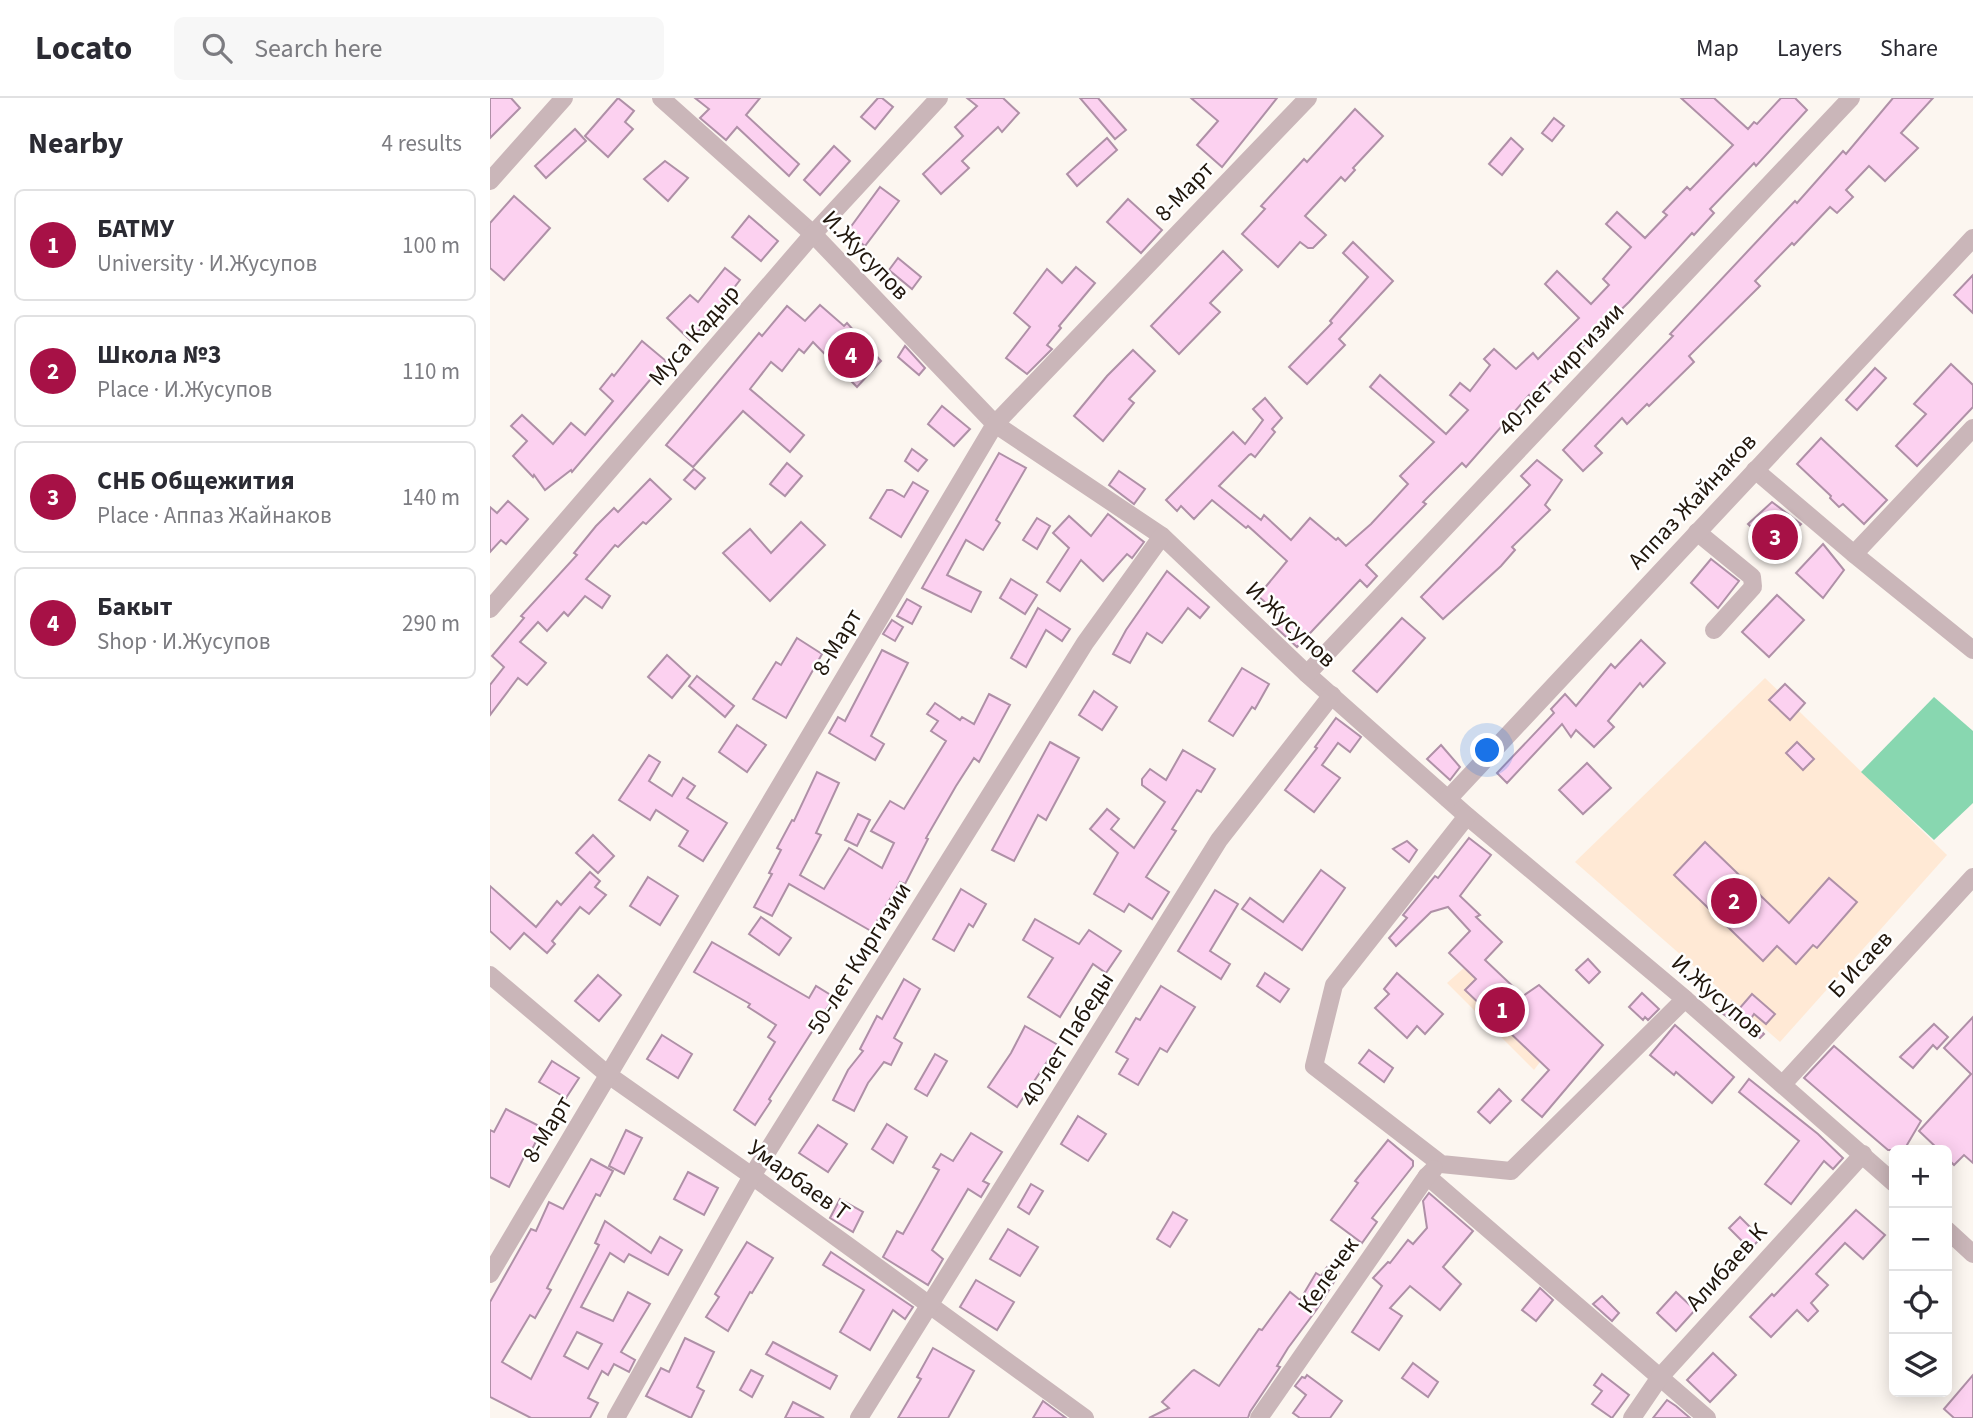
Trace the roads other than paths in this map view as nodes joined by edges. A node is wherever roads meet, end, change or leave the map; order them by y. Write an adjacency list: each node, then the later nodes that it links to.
1 (564, 98): 6 (street)
2 (661, 98): 7 (street, И.Жусупов)
3 (939, 98): 7 (street, Муса Кадыр)
4 (1308, 98): 9 (street, 8-Март)
5 (1851, 98): 18 (street, 40-лет киргизии)
6 (490, 181)
7 (813, 234): 9 (street, И.Жусупов); 15 (street, Муса Кадыр)
8 (1973, 237): 11 (street, Аппаз Жайнаков)
9 (995, 424): 13 (street, И.Жусупов); 25 (street, 8-Март)
10 (1973, 428): 14 (street)
11 (1755, 470): 12 (street, Аппаз Жайнаков); 14 (street)
12 (1697, 532): 16 (street); 20 (street, Аппаз Жайнаков)
13 (1162, 536): 18 (street, И.Жусупов); 29 (street, 50-лет Киргизии)
14 (1854, 554): 17 (street)
15 (490, 609)
16 (1714, 630)
17 (1973, 650)
18 (1307, 674): 19 (street, И.Жусупов)
19 (1332, 695): 20 (street, И.Жусупов); 35 (street, 40-лет Пабеды)
20 (1448, 799): 21 (street, И.Жусупов)
21 (1467, 816): 24 (street, И.Жусупов); 28 (street)
22 (1973, 877): 26 (street, Б Исаев)
23 (490, 975): 25 (street, Умарбаев Т)
24 (1685, 999): 26 (street, И.Жусупов); 28 (street)
25 (607, 1074): 29 (street, Умарбаев Т); 34 (street, 8-Март)
26 (1783, 1084): 27 (street, И.Жусупов)
27 (1863, 1154): 31 (street, И.Жусупов); 36 (street, Алибаев К)
28 (1441, 1164): 30 (street, Келечек)
29 (752, 1176): 35 (street, Умарбаев Т); 37 (street, 50-лет Киргизии)
30 (1427, 1176): 36 (street); 40 (street, Келечек)
31 (1889, 1178)
32 (1952, 1235): 33 (street)
33 (1973, 1254)
34 (490, 1274)
35 (930, 1306): 38 (street, 40-лет Пабеды); 39 (street, Умарбаев Т)
36 (1660, 1377): 41 (street, Алибаев К); 42 (street)
37 (616, 1418)
38 (859, 1418)
39 (1085, 1418)
40 (1259, 1418)
41 (1632, 1418)
42 (1707, 1418)

